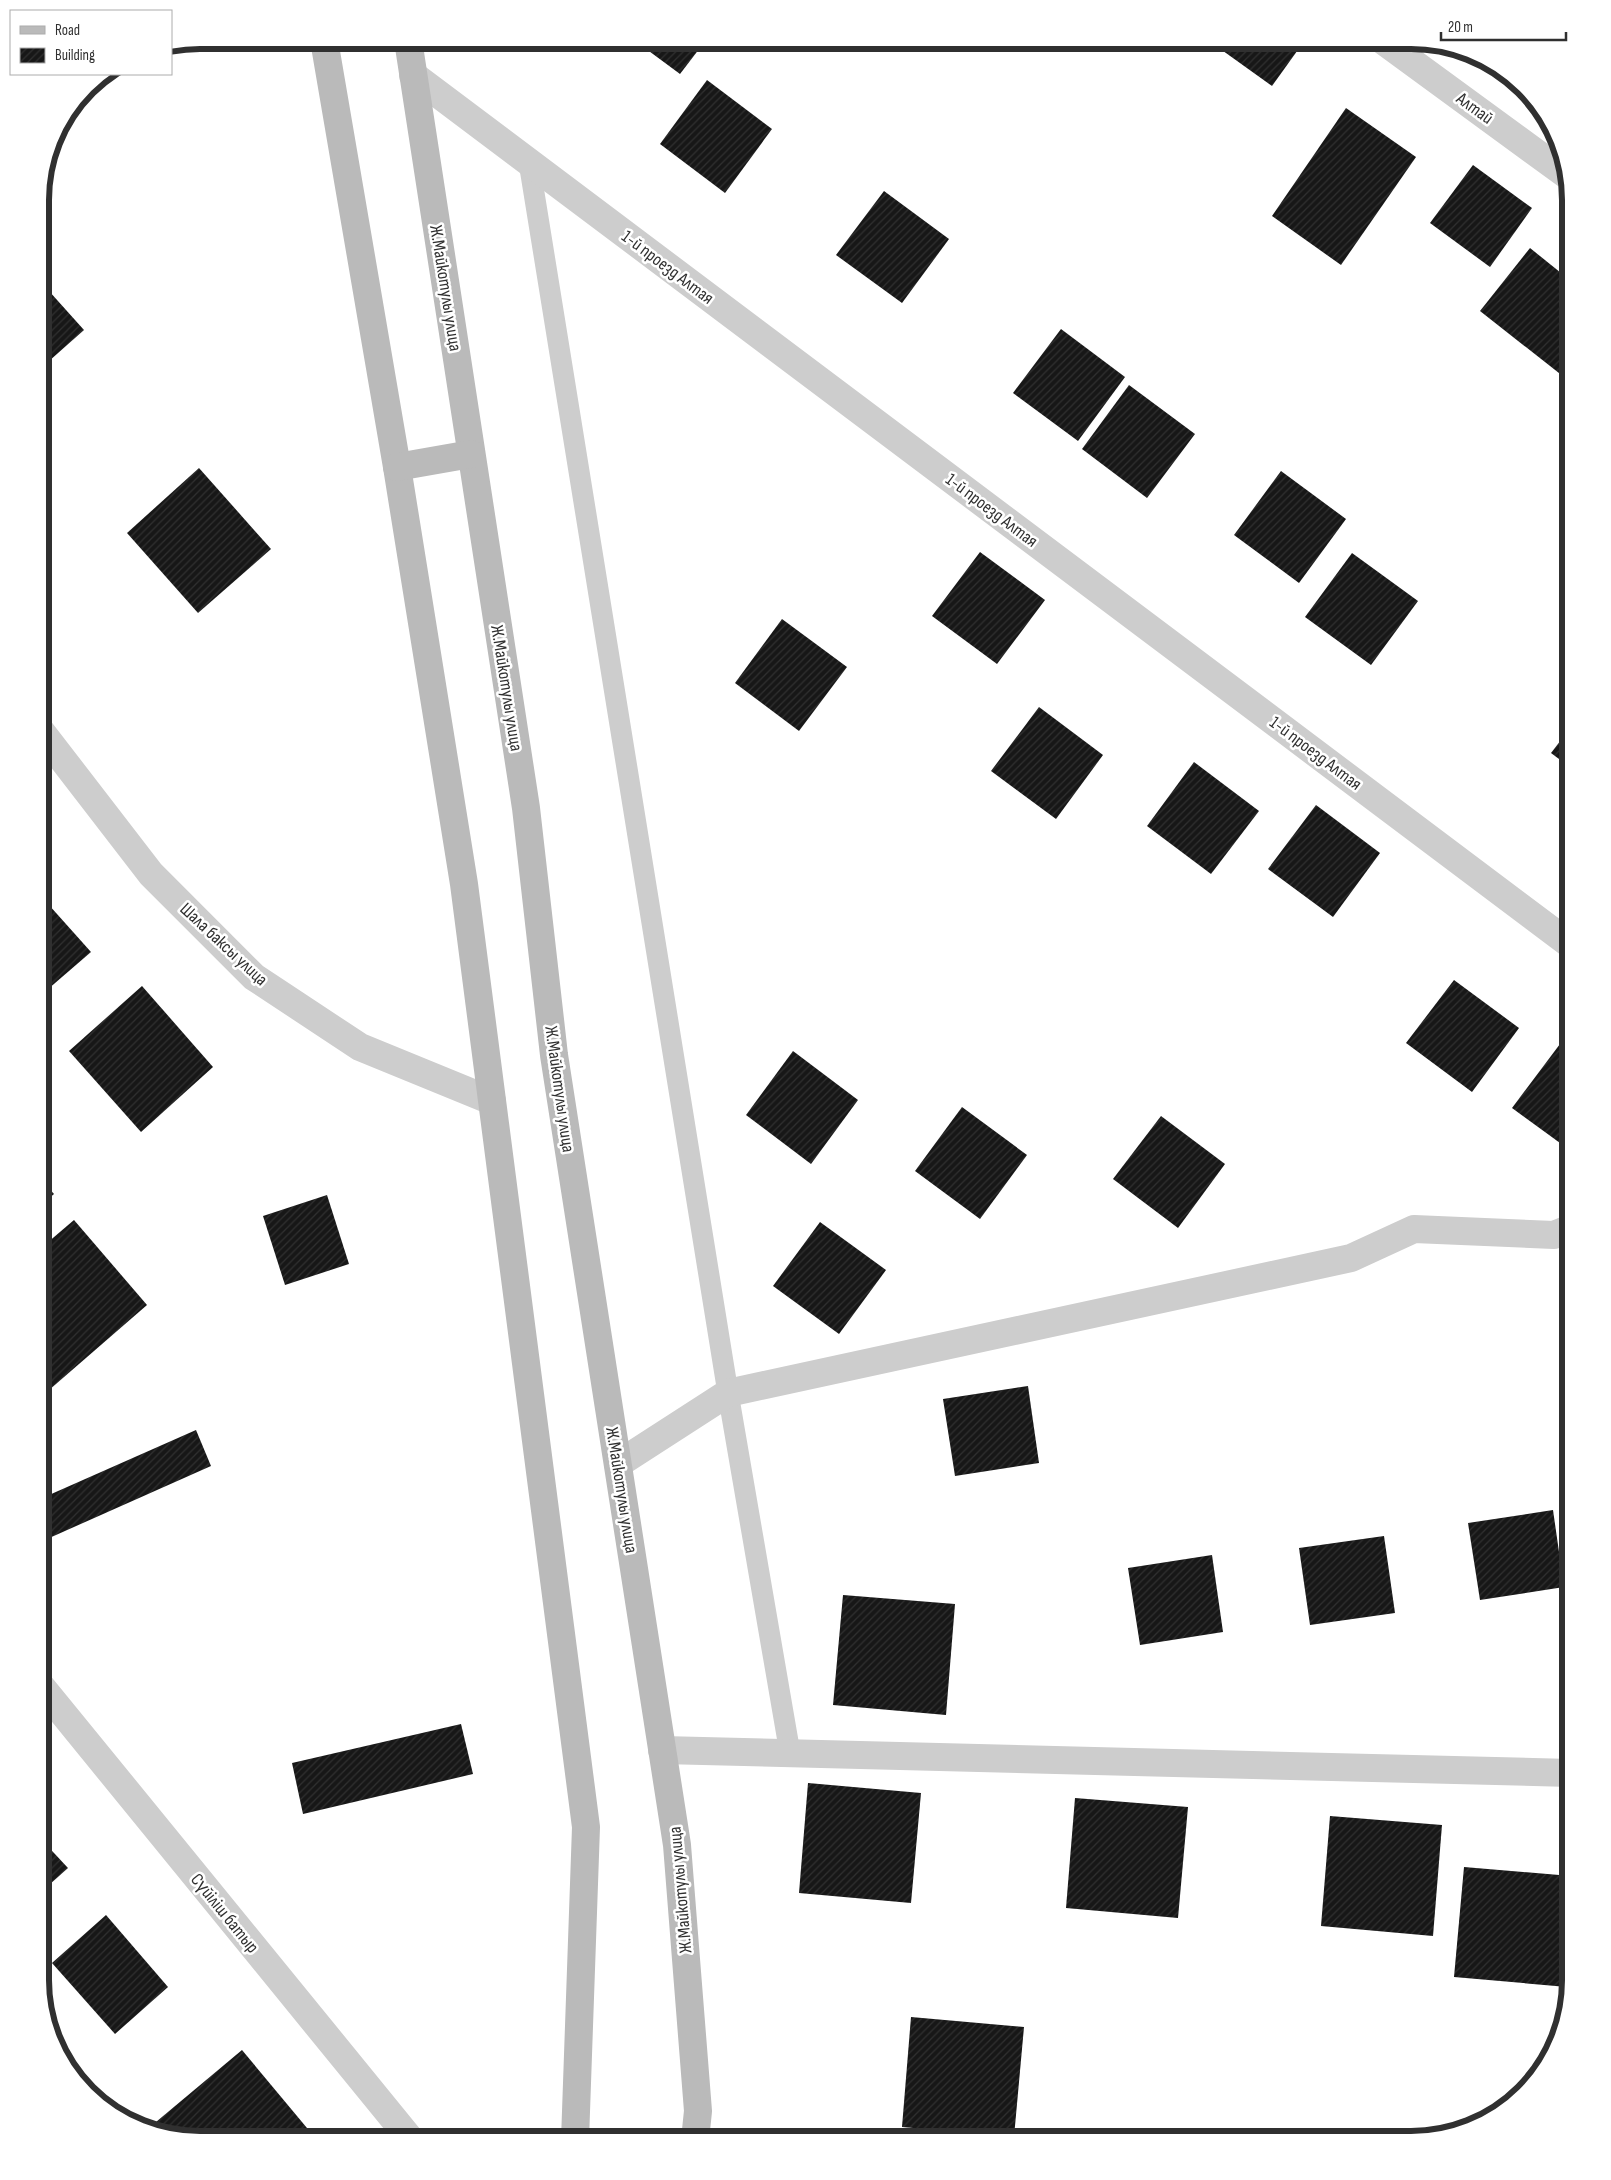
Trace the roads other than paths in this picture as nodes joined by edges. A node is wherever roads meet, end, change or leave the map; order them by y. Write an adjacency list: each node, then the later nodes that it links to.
1 (326, 49): 8 (street)
2 (409, 49): 4 (street, Ж.Майкотулы улица)
3 (1394, 49): 6 (street, Алтай)
4 (413, 75): 5 (street, 1-й проезд Алтая); 7 (street, Ж.Майкотулы улица)
5 (529, 162): 10 (street, 1-й проезд Алтая); 13 (lane)
6 (1559, 169)
7 (471, 454): 8 (street); 14 (street, Ж.Майкотулы улица)
8 (398, 467): 11 (street)
9 (49, 742): 11 (street, Шала баксы улица)
10 (1562, 937)
11 (492, 1101): 20 (street)
12 (1562, 1232): 13 (street)
13 (728, 1393): 14 (street); 17 (lane)
14 (618, 1464): 16 (street, Ж.Майкотулы улица)
15 (49, 1697): 19 (street, Сүйіліш батыр)
16 (662, 1750): 17 (street); 21 (street, Ж.Майкотулы улица)
17 (790, 1753): 18 (street)
18 (1562, 1773)
19 (404, 2131)
20 (575, 2131)
21 (696, 2131)

